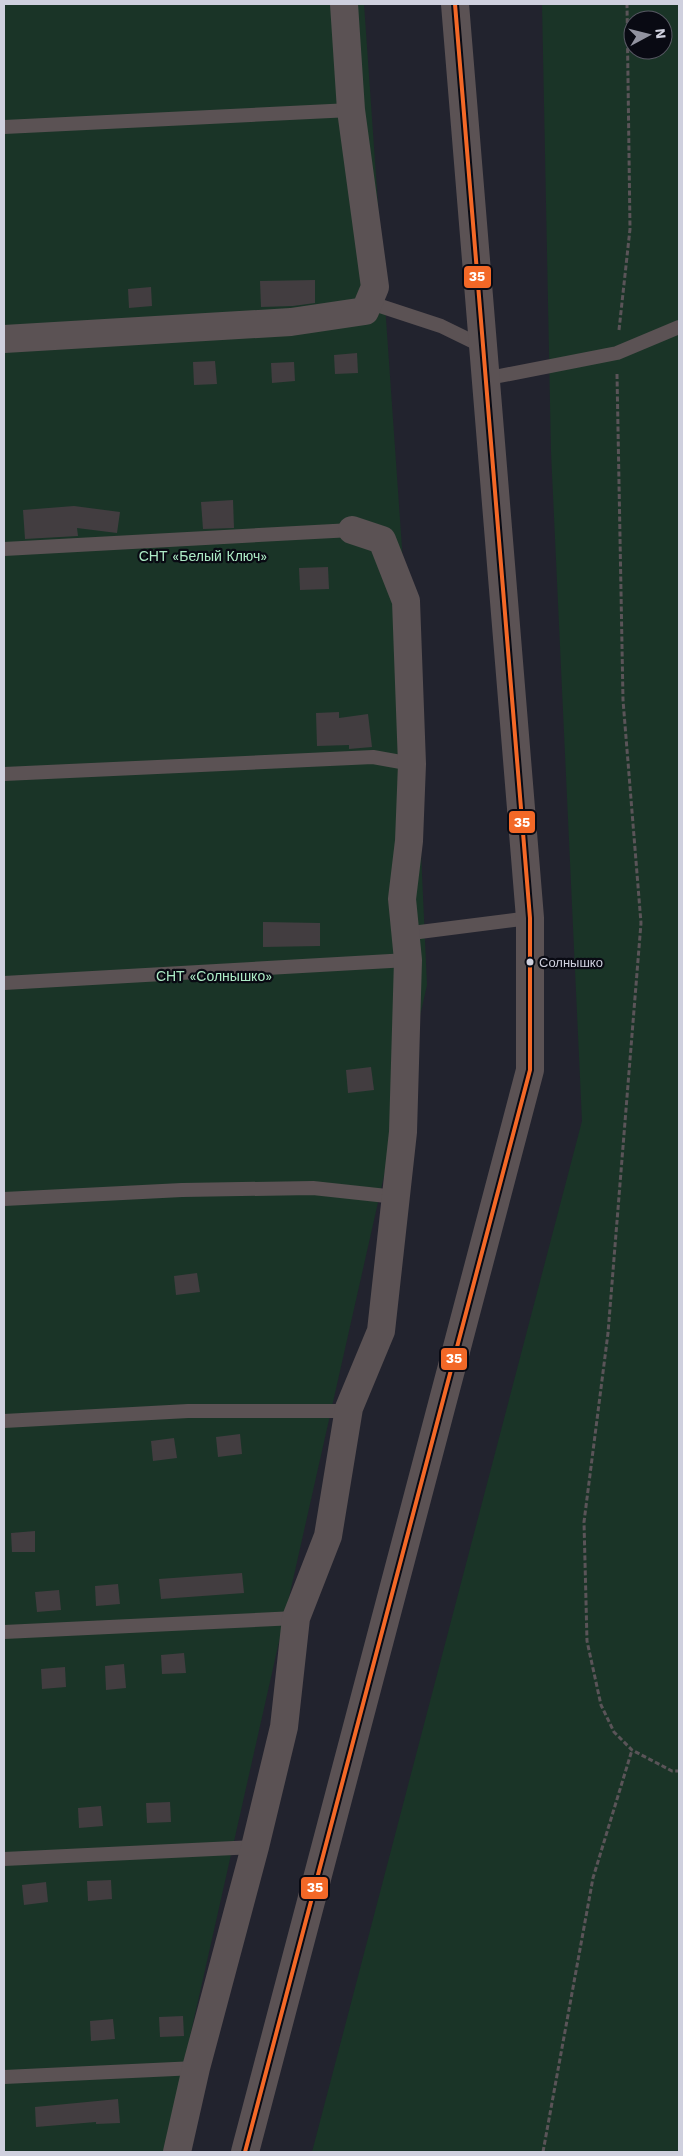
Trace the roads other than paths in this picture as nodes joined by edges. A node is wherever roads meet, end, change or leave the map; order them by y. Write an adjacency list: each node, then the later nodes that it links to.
1 (344, 4): 3 (street)
2 (455, 4): 8 (street)
3 (351, 110): 4 (lane); 5 (street)
4 (4, 127)
5 (368, 302): 7 (street); 8 (lane)
6 (679, 327): 9 (lane)
7 (4, 338)
8 (482, 346): 9 (street)
9 (484, 379): 14 (street)
10 (352, 530): 11 (lane); 12 (street)
11 (4, 549)
12 (412, 764): 13 (lane); 15 (street)
13 (4, 774)
14 (530, 918): 15 (lane); 28 (street)
15 (406, 947): 16 (lane); 17 (street)
16 (4, 983)
17 (396, 1197): 18 (lane); 19 (street)
18 (4, 1199)
19 (348, 1412): 20 (lane); 21 (street)
20 (4, 1421)
21 (296, 1618): 22 (lane); 23 (street)
22 (4, 1632)
23 (255, 1847): 24 (lane); 25 (street)
24 (4, 1860)
25 (196, 2068): 26 (lane); 27 (street)
26 (4, 2077)
27 (177, 2152)
28 (245, 2152)

